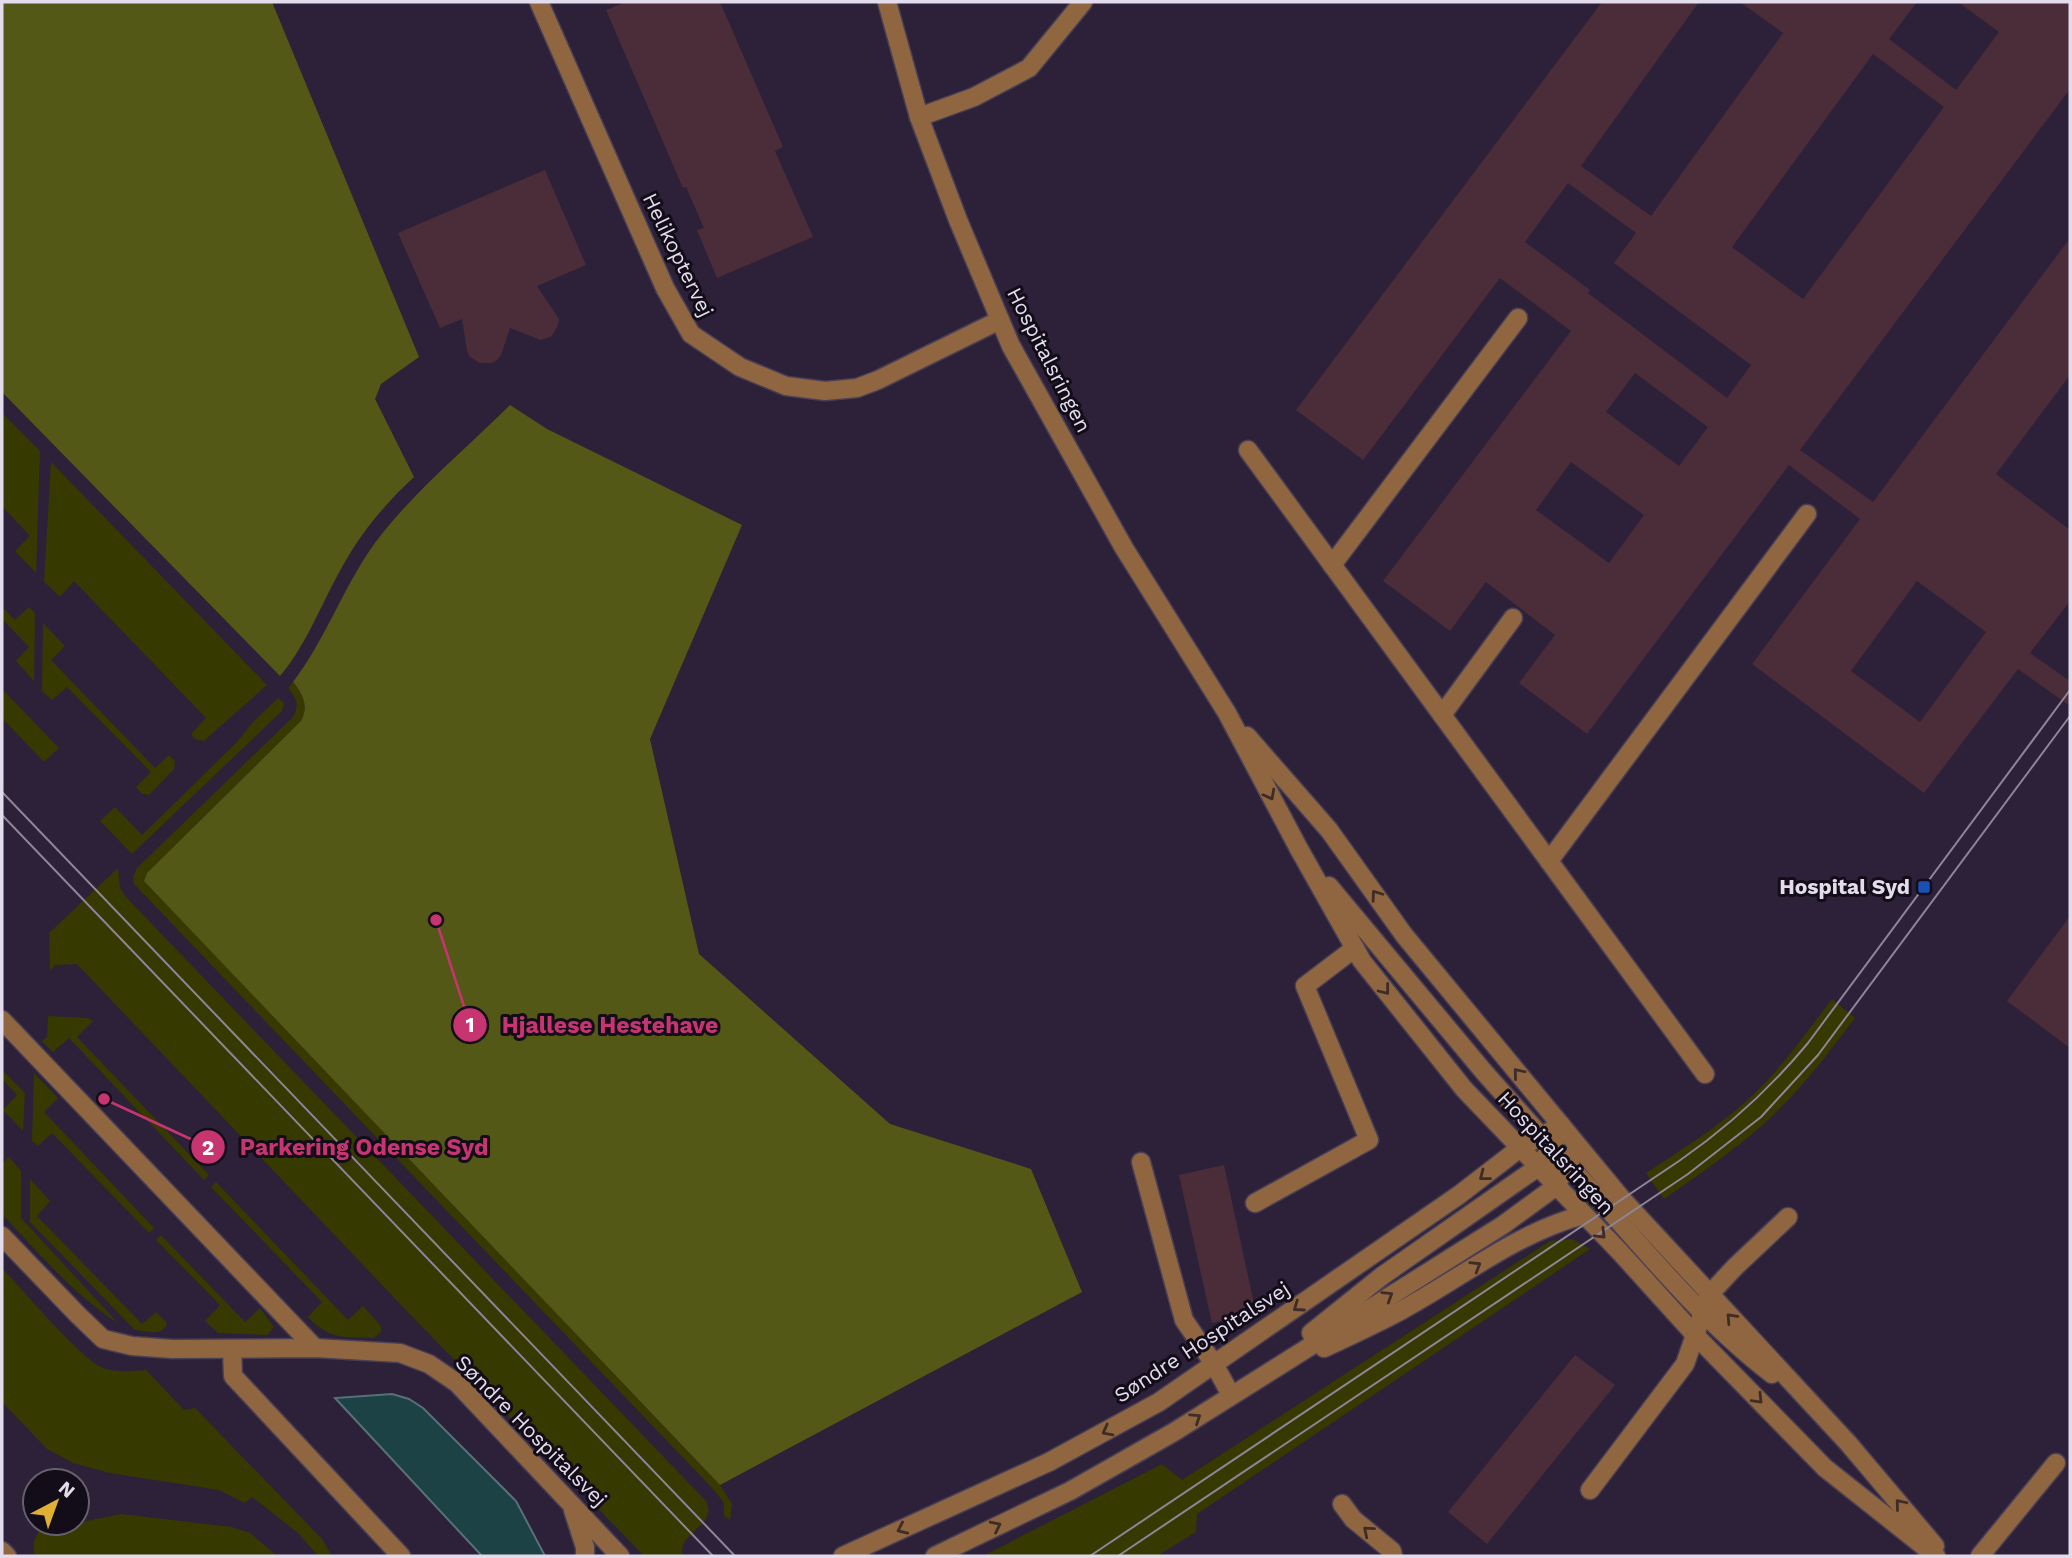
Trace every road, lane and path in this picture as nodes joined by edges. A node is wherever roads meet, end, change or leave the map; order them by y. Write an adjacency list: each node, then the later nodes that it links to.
1 (539, 2): 6 (street, Helikoptervej)
2 (887, 2): 4 (street, Hospitalsringen)
3 (1083, 2): 4 (street)
4 (919, 117): 6 (street, Hospitalsringen)
5 (1518, 318): 9 (street)
6 (1000, 320): 11 (street, Hospitalsringen)
7 (1248, 450): 9 (street)
8 (1807, 514): 14 (street)
9 (1332, 565): 12 (street)
10 (1513, 618): 12 (street)
11 (1227, 713): 13 (street, Hospitalsringen, one-way to 13); 18 (street, Hospitalsringen, one-way to 11)
12 (1442, 715): 14 (street)
13 (1298, 849): 15 (street, Hospitalsringen); 21 (street)
14 (1549, 861): 17 (street)
15 (1354, 948): 19 (street, Hospitalsringen, one-way to 19); 25 (street)
16 (2, 1020): 32 (street)
17 (1705, 1074)
18 (1561, 1125): 20 (street, Hospitalsringen); 21 (street, Søndre Hospitalsvej)
19 (1520, 1147): 21 (street, Søndre Hospitalsvej); 21 (street, Hospitalsringen); 34 (street, Søndre Hospitalsvej, one-way to 34)
20 (1578, 1147): 21 (street); 23 (street); 29 (street, Hospitalsringen)
21 (1545, 1151): 23 (street); 24 (street, Hospitalsringen); 35 (street)
22 (1141, 1162): 34 (street)
23 (1566, 1168): 24 (street); 30 (street)
24 (1555, 1187): 26 (street, Hospitalsringen); 35 (street, one-way to 24)
25 (1255, 1203)
26 (1583, 1215): 31 (street, Hospitalsringen, one-way to 31); 35 (street, one-way to 26)
27 (1787, 1217): 29 (street)
28 (2, 1236): 33 (street, Søndre Hospitalsvej)
29 (1709, 1295): 30 (street); 36 (street, Hospitalsringen, one-way to 29)
30 (1703, 1314): 31 (street); 36 (street)
31 (1696, 1336): 38 (street); 49 (street, Hospitalsringen, one-way to 49)
32 (315, 1348): 33 (street, Søndre Hospitalsvej); 39 (street, Søndre Hospitalsvej)
33 (232, 1349): 43 (street)
34 (1214, 1364): 35 (street); 46 (street, Søndre Hospitalsvej, one-way to 46)
35 (1237, 1391): 47 (street, one-way to 35)
36 (1816, 1409): 50 (street, Hospitalsringen, one-way to 36)
37 (2056, 1463): 51 (street)
38 (1590, 1490)
39 (570, 1504): 44 (street); 45 (street, Søndre Hospitalsvej)
40 (1342, 1504): 48 (street, one-way to 40)
41 (2, 1551): 42 (street)
42 (7, 1556)
43 (401, 1556)
44 (585, 1556)
45 (620, 1556)
46 (843, 1556)
47 (935, 1556)
48 (1393, 1556)
49 (1936, 1556)
50 (1944, 1556)
51 (1980, 1556)

